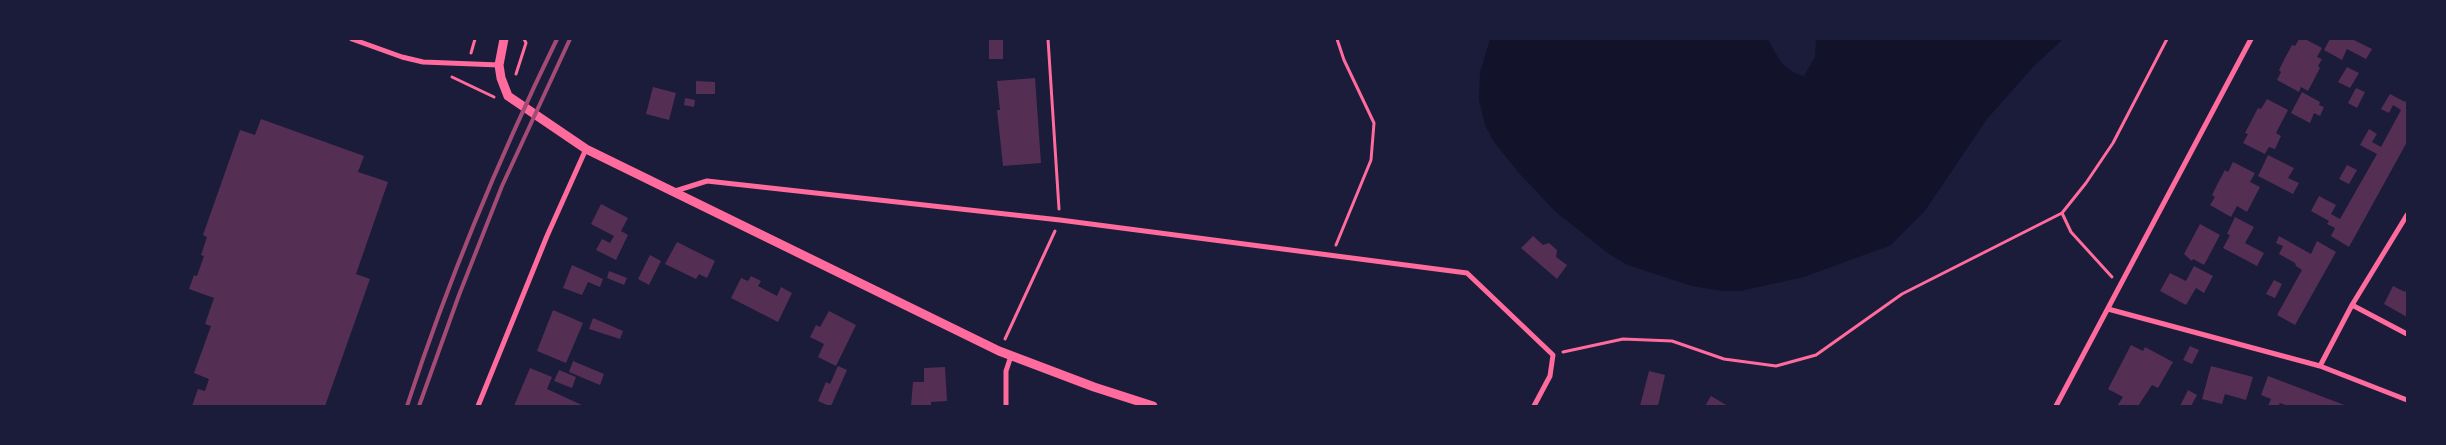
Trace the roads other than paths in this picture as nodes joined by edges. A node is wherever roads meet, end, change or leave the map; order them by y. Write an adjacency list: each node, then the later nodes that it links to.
1 (352, 39): 4 (street)
2 (504, 39): 4 (street)
3 (2251, 39): 9 (street)
4 (499, 65): 5 (street)
5 (586, 149): 6 (street); 14 (street)
6 (672, 192): 11 (street); 17 (street)
7 (2407, 215): 8 (street)
8 (2352, 305): 10 (street); 12 (street)
9 (2108, 309): 12 (street); 18 (street)
10 (2407, 334)
11 (1011, 356): 15 (street); 16 (street)
12 (2320, 366): 13 (street)
13 (2407, 400)
14 (478, 406)
15 (1006, 406)
16 (1153, 406)
17 (1534, 406)
18 (2056, 406)

